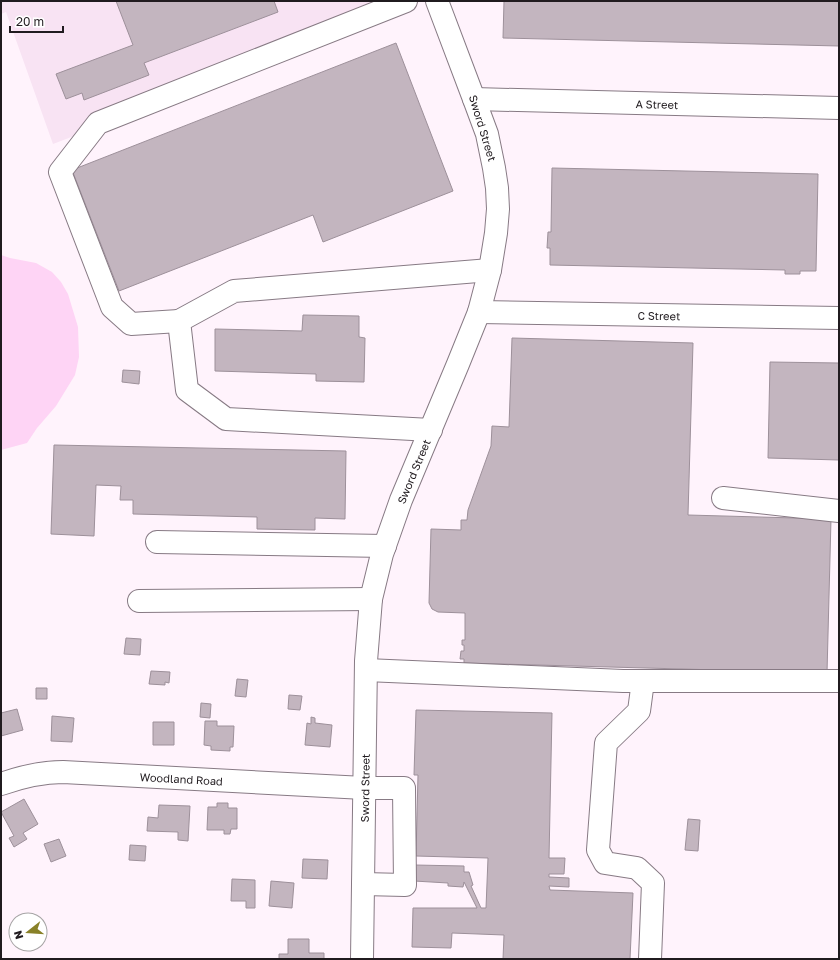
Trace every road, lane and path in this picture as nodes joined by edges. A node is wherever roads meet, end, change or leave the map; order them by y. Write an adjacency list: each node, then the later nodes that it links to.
1 (406, 1): 8 (street)
2 (437, 1): 3 (street, Sword Street)
3 (474, 99): 4 (street, A Street); 5 (street, Sword Street)
4 (839, 108)
5 (490, 270): 6 (street, Sword Street); 8 (street)
6 (479, 312): 7 (street, C Street); 9 (street, Sword Street)
7 (839, 318)
8 (179, 321): 9 (street)
9 (431, 430): 13 (street, Sword Street)
10 (723, 498): 11 (street)
11 (839, 511)
12 (157, 542): 13 (street)
13 (385, 546): 14 (street, Sword Street)
14 (372, 599): 15 (street); 16 (street, Sword Street)
15 (139, 600)
16 (366, 670): 17 (street); 20 (street, Sword Street)
17 (643, 681): 18 (street); 23 (street)
18 (839, 681)
19 (1, 784): 20 (street, Woodland Road)
20 (364, 788): 21 (street, Sword Street); 21 (street, Woodland Road)
21 (363, 884): 22 (street, Sword Street)
22 (362, 959)
23 (650, 959)

